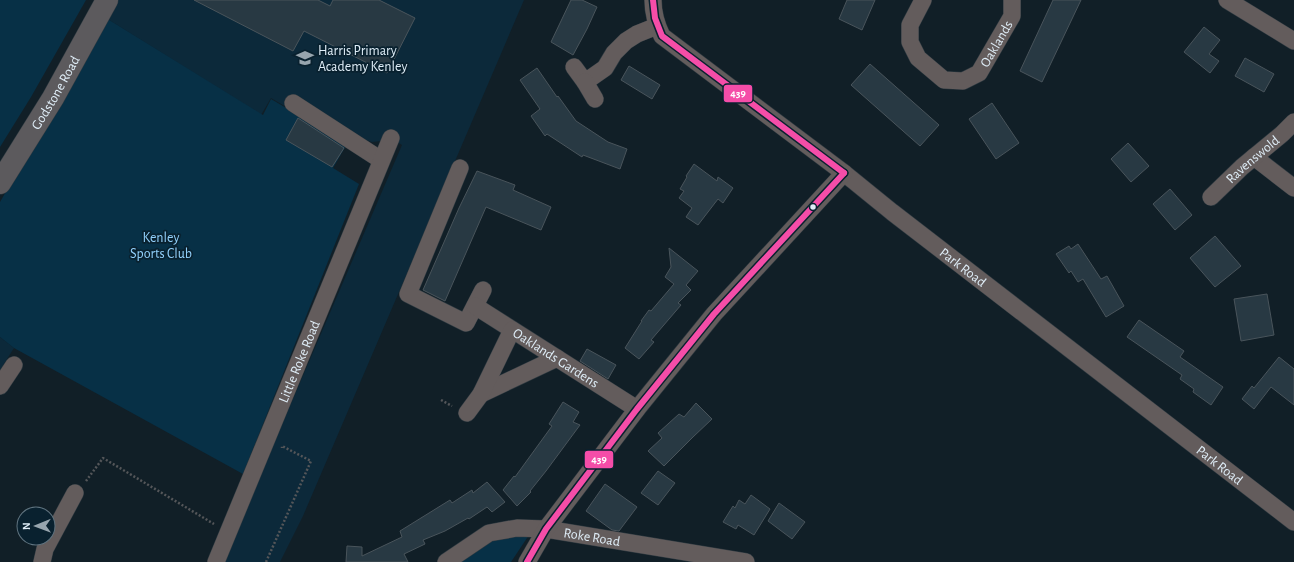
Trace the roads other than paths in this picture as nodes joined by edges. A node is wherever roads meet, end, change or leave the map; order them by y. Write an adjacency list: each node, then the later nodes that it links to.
1 (107, 0): 18 (highway, Godstone Road)
2 (653, 0): 6 (street, Park Road)
3 (922, 0): 4 (street, Oaklands)
4 (1012, 0)
5 (1227, 0): 7 (street)
6 (657, 26): 9 (street); 17 (street, Park Road)
7 (1294, 41)
8 (574, 67): 9 (street)
9 (585, 82): 10 (street)
10 (595, 99)
11 (293, 103): 15 (street)
12 (1294, 122): 14 (street, Ravenswold)
13 (391, 138): 15 (street, Little Roke Road)
14 (1254, 157): 19 (street); 20 (street, Ravenswold)
15 (381, 160): 34 (street, Little Roke Road)
16 (460, 168): 22 (street)
17 (844, 173): 28 (street); 31 (street, Park Road)
18 (0, 183)
19 (1294, 188)
20 (1211, 197)
21 (483, 290): 22 (street)
22 (475, 306): 23 (street, Oaklands Gardens)
23 (512, 330): 24 (street, Oaklands Gardens); 27 (street)
24 (557, 358): 27 (street); 28 (street, Oaklands Gardens)
25 (14, 365): 26 (street)
26 (0, 386)
27 (481, 394): 29 (street)
28 (637, 409): 32 (street)
29 (467, 413)
30 (75, 494): 33 (street)
31 (1294, 522)
32 (546, 530): 35 (street, Roke Road); 36 (street); 37 (street, Roke Road)
33 (42, 562)
34 (216, 562)
35 (446, 562)
36 (527, 562)
37 (746, 562)

